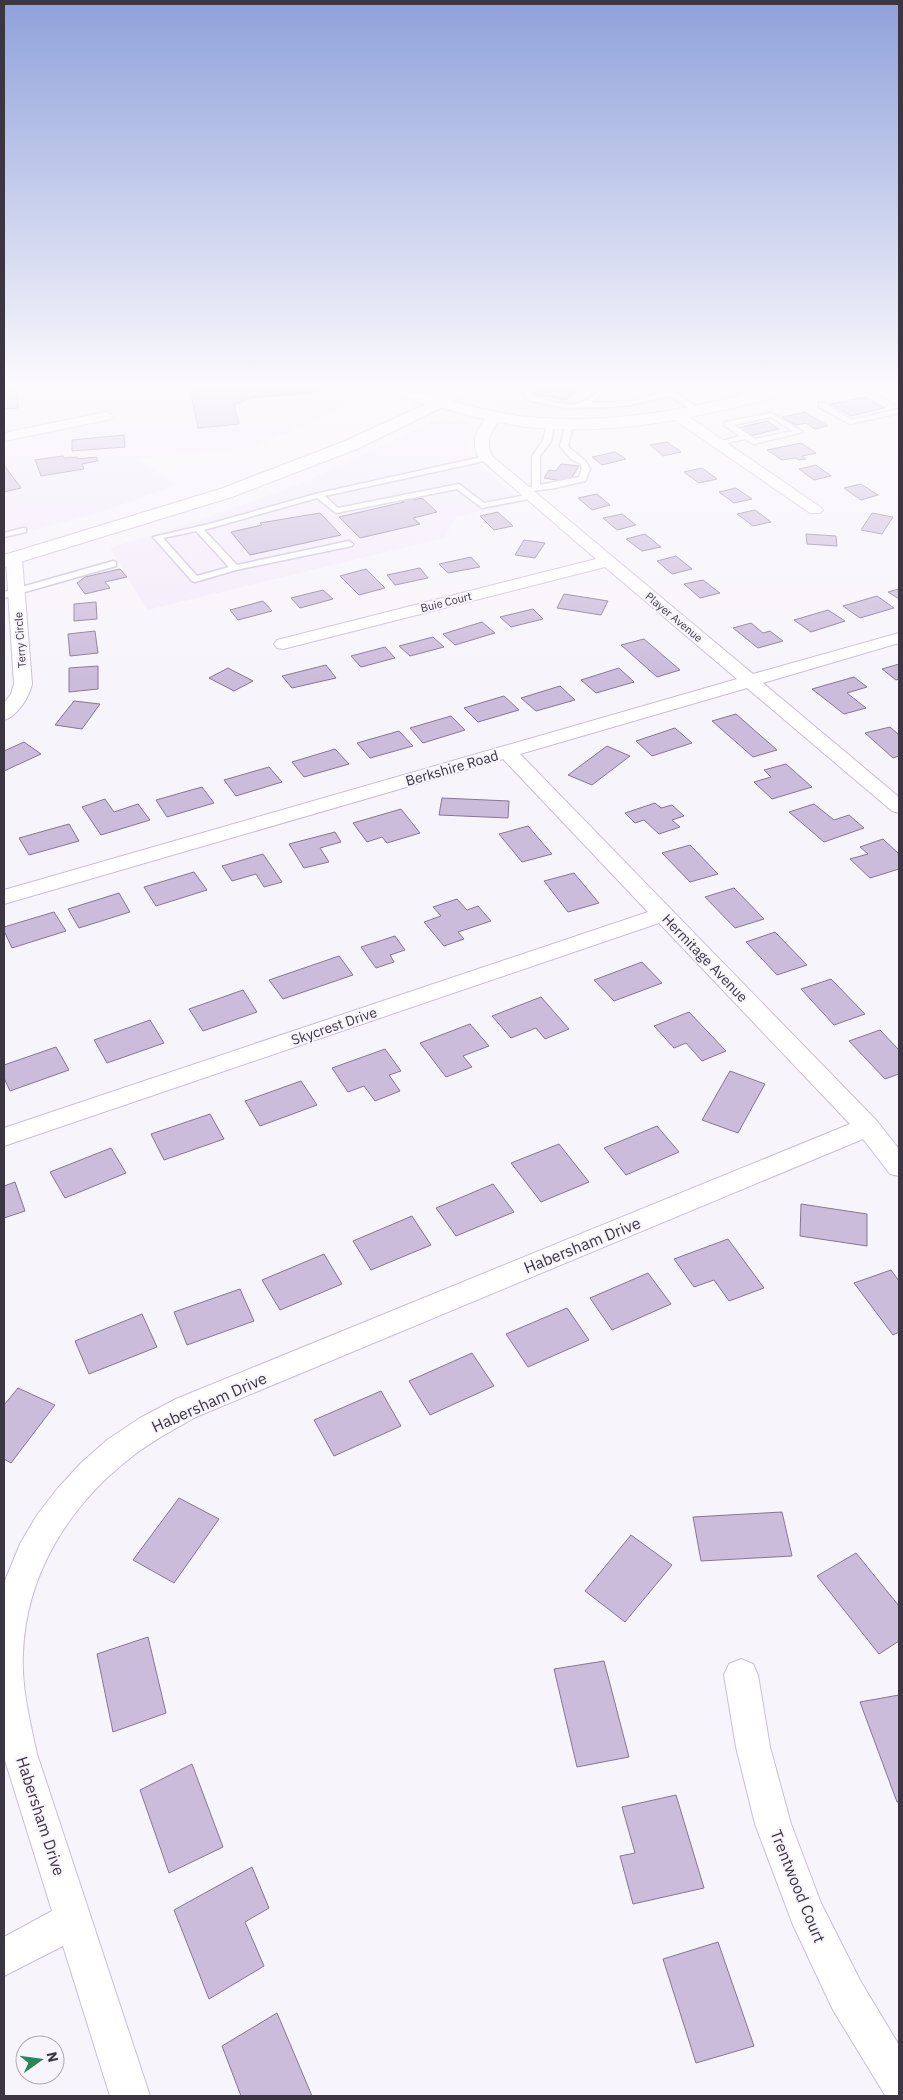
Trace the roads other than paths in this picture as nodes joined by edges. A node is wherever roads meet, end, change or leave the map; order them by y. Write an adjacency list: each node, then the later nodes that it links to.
1 (218, 482): 17 (main road)
2 (255, 482): 17 (main road)
3 (420, 482): 11 (lane)
4 (430, 482): 11 (lane)
5 (444, 482): 10 (lane)
6 (519, 482): 10 (street, Player Avenue)
7 (532, 482): 10 (lane)
8 (568, 482): 10 (lane)
9 (774, 482): 12 (street)
10 (531, 491): 18 (street, Player Avenue)
11 (319, 495): 13 (lane)
12 (815, 510)
13 (198, 528): 20 (lane); 20 (lane)
14 (23, 530): 15 (lane)
15 (4, 535)
16 (349, 544): 20 (lane)
17 (7, 555): 21 (street, Terry Circle)
18 (608, 561): 23 (street, Buie Court); 24 (street, Player Avenue)
19 (113, 564): 21 (lane)
20 (235, 568)
21 (10, 594): 25 (street, Terry Circle)
22 (899, 638): 24 (street, Berkshire Road)
23 (283, 644)
24 (750, 681): 26 (street, Berkshire Road); 27 (street, Player Avenue)
25 (4, 714)
26 (507, 752): 28 (street, Berkshire Road); 29 (street, Hermitage Avenue)
27 (899, 807)
28 (4, 897)
29 (663, 914): 30 (street, Hermitage Avenue); 31 (street, Skycrest Drive)
30 (868, 1127): 32 (street, Hermitage Avenue); 34 (street, Habersham Drive)
31 (4, 1137)
32 (899, 1167)
33 (741, 1674): 36 (street, Trentwood Court)
34 (74, 1920): 35 (street); 37 (street, Habersham Drive)
35 (4, 1957)
36 (899, 2081)
37 (130, 2096)

